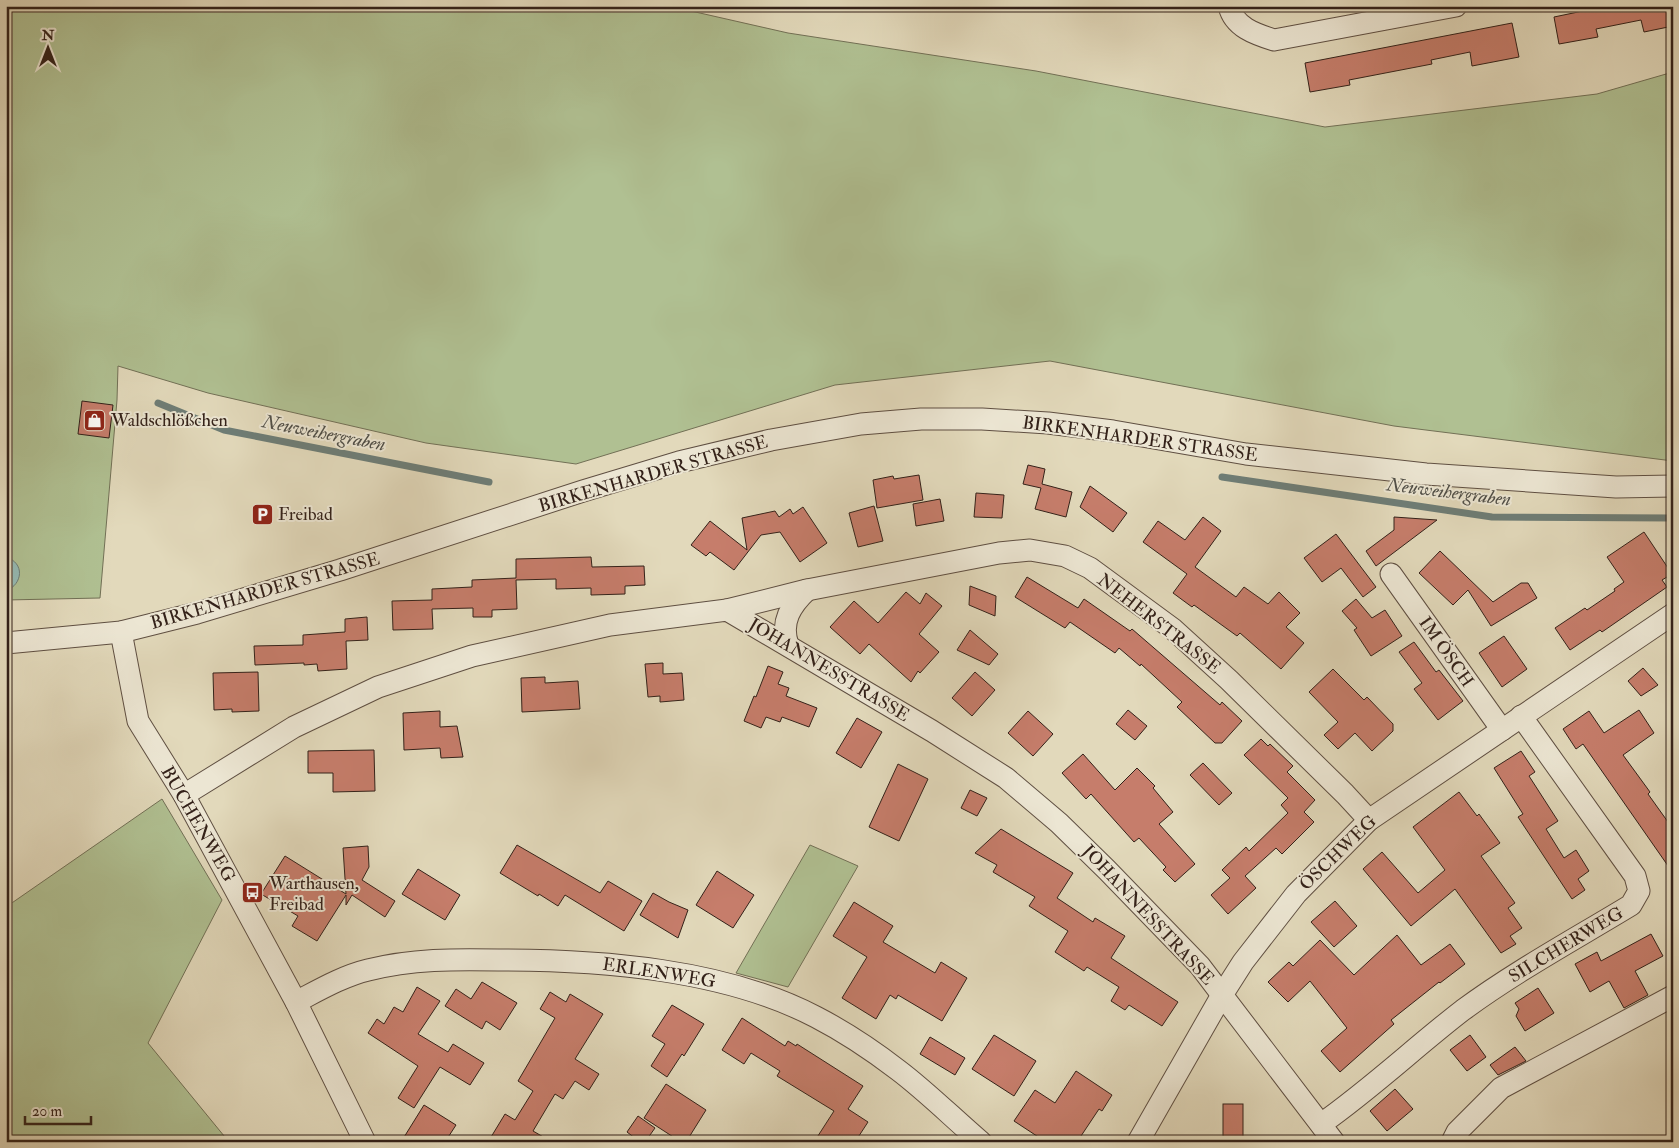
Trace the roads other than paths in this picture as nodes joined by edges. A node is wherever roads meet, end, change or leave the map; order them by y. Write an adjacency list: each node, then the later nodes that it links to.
1 (1456, 6): 2 (street)
2 (1230, 11)
3 (1673, 486): 8 (street, BIRKENHARDER STRASSE)
4 (1391, 574): 12 (street, IM ÖSCH)
5 (807, 590): 6 (street, NEHERSTRASSE); 10 (street); 14 (street, NEHERSTRASSE)
6 (727, 610): 10 (street, JOHANNESSTRASSE); 13 (street)
7 (1673, 614): 11 (street, ÖSCHWEG)
8 (121, 632): 9 (street, BIRKENHARDER STRASSE); 13 (street, BUCHENWEG)
9 (6, 643)
10 (788, 645): 15 (street, JOHANNESSTRASSE)
11 (1522, 716): 12 (street, ÖSCHWEG); 18 (street, SILCHERWEG)
12 (1502, 730): 14 (street, ÖSCHWEG)
13 (184, 795): 17 (street, BUCHENWEG)
14 (1369, 820): 15 (street, ÖSCHWEG)
15 (1222, 995): 18 (street, JOHANNESSTRASSE); 21 (street, ÖSCHWEG)
16 (1673, 996): 23 (street)
17 (296, 1002): 19 (street, BUCHENWEG); 20 (street, ERLENWEG)
18 (1321, 1124): 22 (street, JOHANNESSTRASSE)
19 (365, 1142)
20 (981, 1142)
21 (1138, 1142)
22 (1334, 1142)
23 (1452, 1142)

